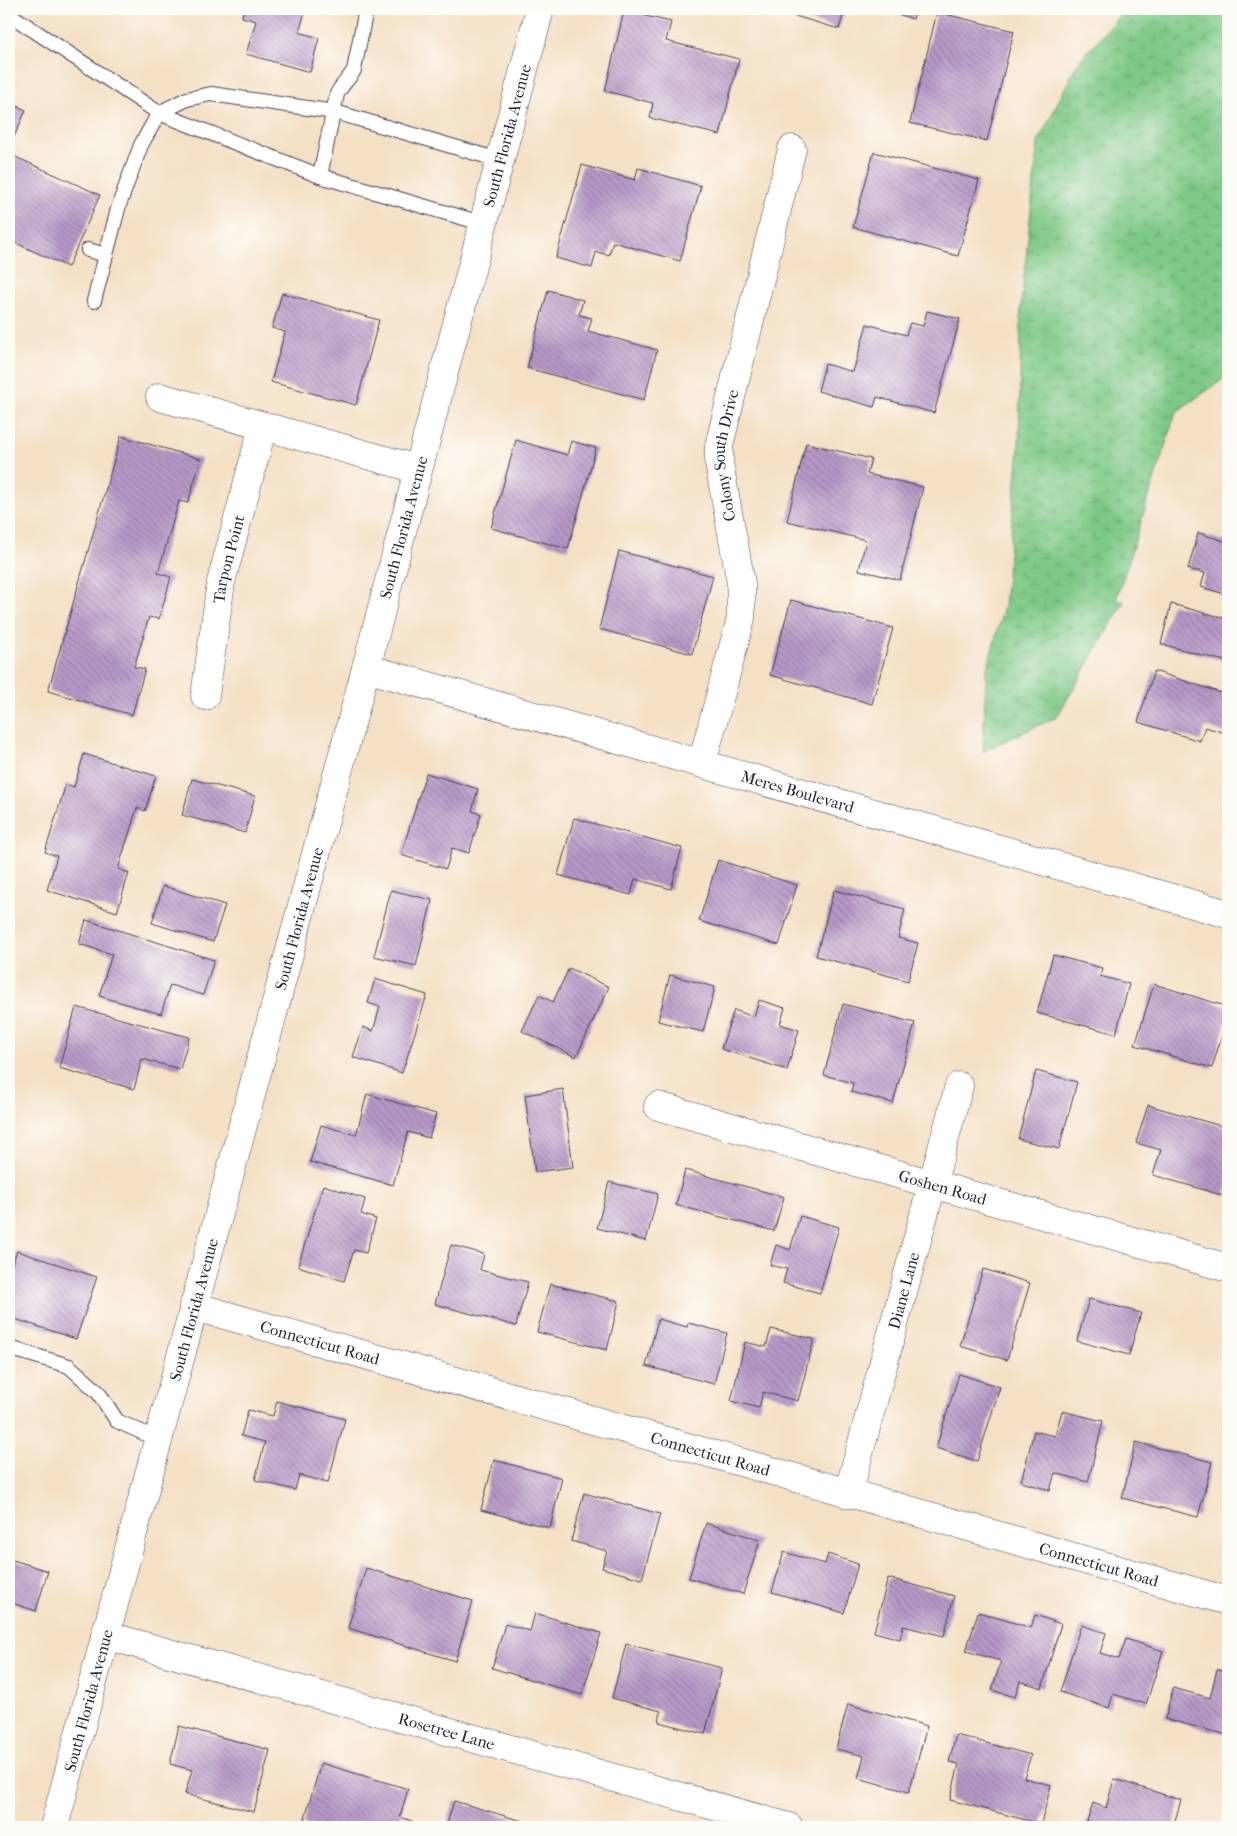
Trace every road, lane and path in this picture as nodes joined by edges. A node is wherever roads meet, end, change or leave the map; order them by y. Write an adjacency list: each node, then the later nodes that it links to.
1 (366, 9): 4 (lane)
2 (540, 9): 7 (street, South Florida Avenue)
3 (9, 14): 5 (lane)
4 (335, 112): 5 (lane); 7 (lane); 8 (lane)
5 (159, 113): 8 (lane); 11 (lane)
6 (792, 149): 18 (street, Colony South Drive)
7 (499, 160): 9 (street, South Florida Avenue)
8 (320, 176): 9 (lane)
9 (481, 223): 15 (street, South Florida Avenue)
10 (88, 250): 11 (lane)
11 (106, 255): 12 (lane)
12 (94, 301)
13 (160, 397): 14 (street)
14 (263, 426): 15 (street); 17 (street, Tarpon Point)
15 (417, 469): 16 (street, South Florida Avenue)
16 (366, 668): 18 (street, Meres Boulevard); 24 (street, South Florida Avenue)
17 (205, 696)
18 (702, 762): 19 (street, Meres Boulevard)
19 (1228, 914)
20 (959, 1086): 22 (street, Diane Lane)
21 (658, 1106): 22 (street, Goshen Road)
22 (932, 1185): 23 (street, Goshen Road); 27 (street, Diane Lane)
23 (1228, 1268)
24 (193, 1306): 26 (street, South Florida Avenue); 27 (street, Connecticut Road)
25 (9, 1348): 26 (lane)
26 (157, 1439): 29 (street, South Florida Avenue)
27 (848, 1494): 28 (street, Connecticut Road)
28 (1228, 1601)
29 (105, 1635): 30 (street, South Florida Avenue); 31 (street, Rosetree Lane)
30 (54, 1827)
31 (789, 1827)

